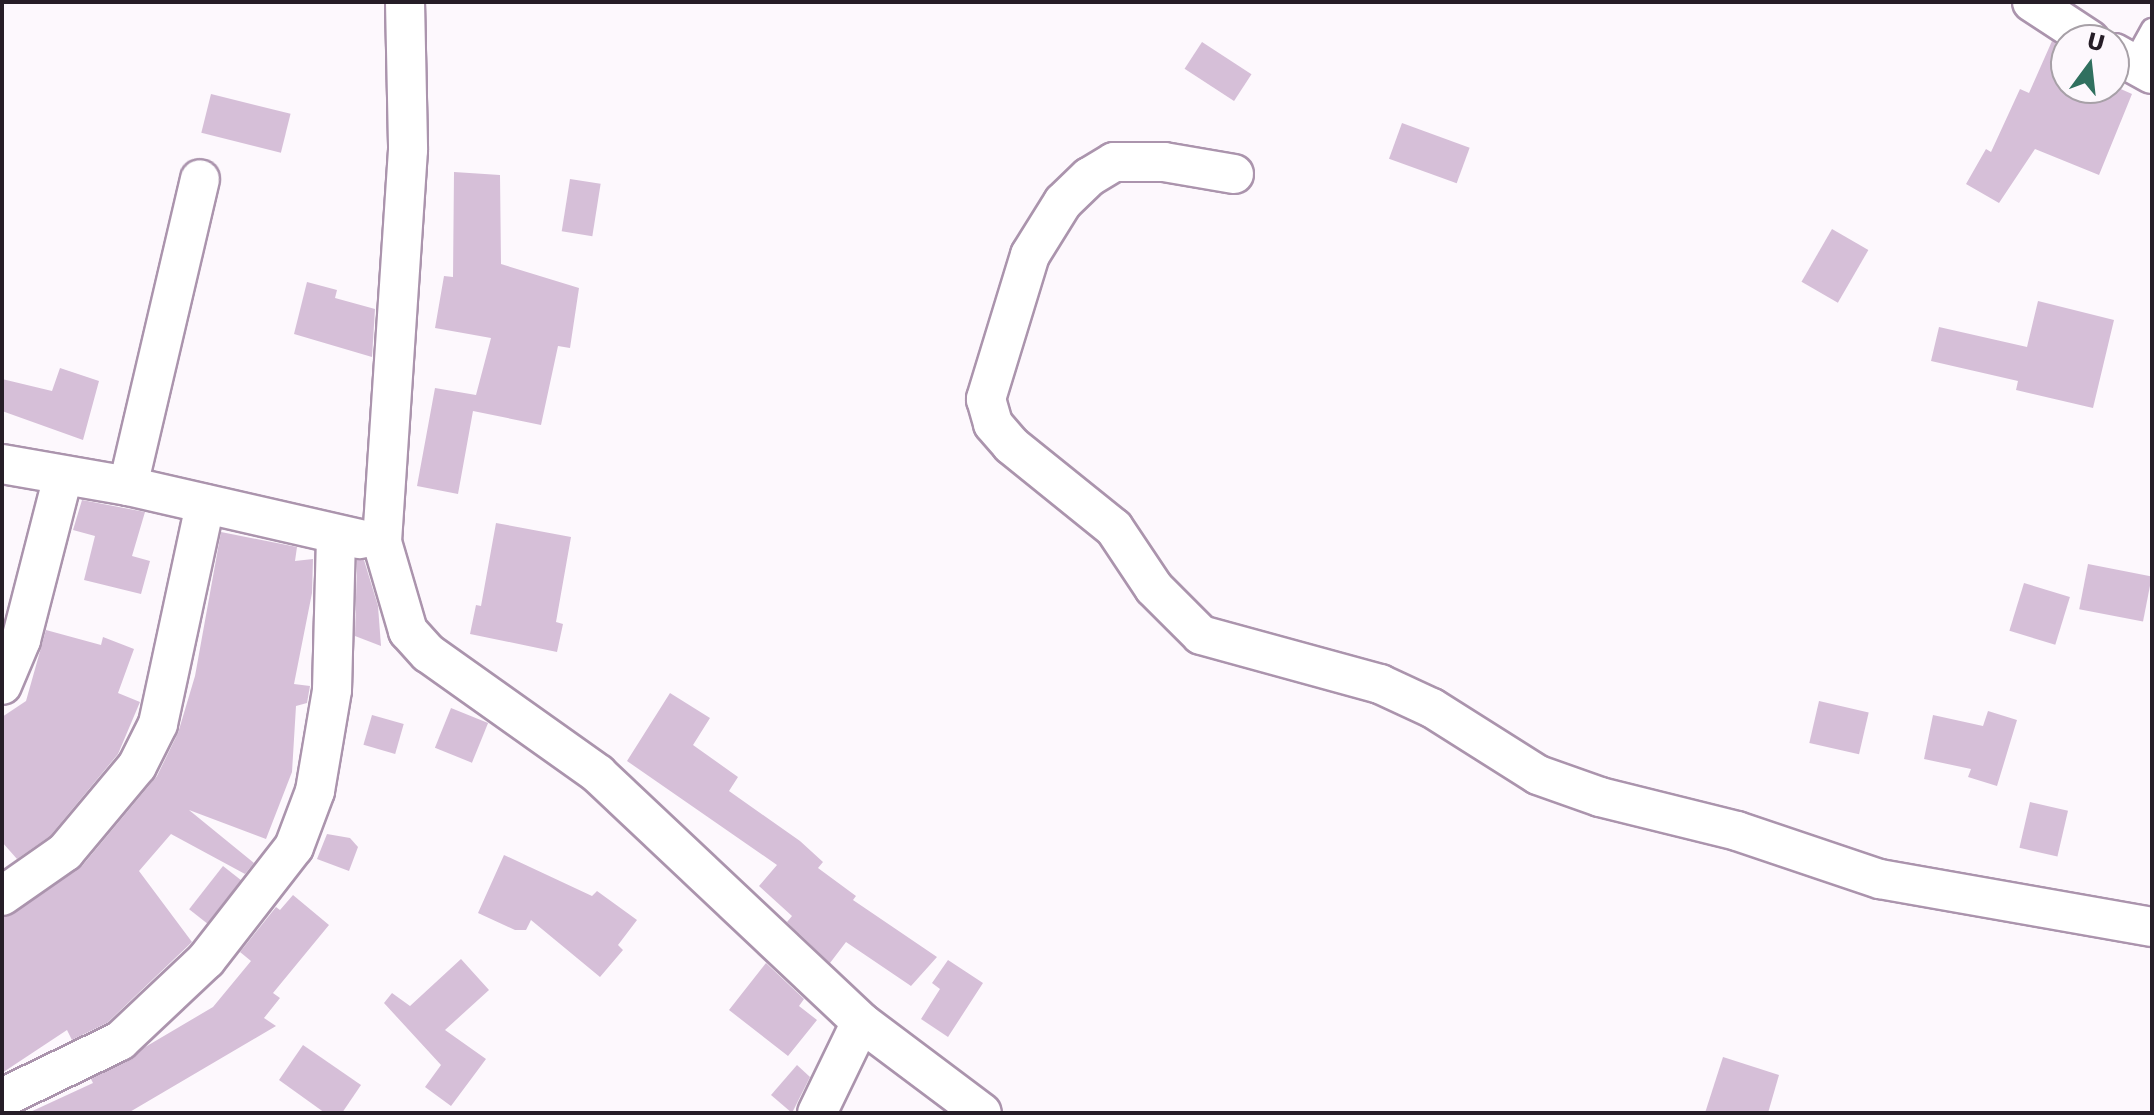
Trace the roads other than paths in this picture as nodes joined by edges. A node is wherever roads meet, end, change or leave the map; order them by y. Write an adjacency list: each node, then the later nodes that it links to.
1 (405, 2): 13 (street)
2 (2032, 2): 3 (street)
3 (2066, 24)
4 (2152, 29): 5 (lane)
5 (2133, 64)
6 (1234, 174): 16 (street)
7 (200, 179): 10 (street)
8 (2, 464): 9 (street)
9 (63, 476): 10 (street); 14 (street)
10 (128, 486): 11 (street)
11 (205, 504): 12 (street); 15 (street)
12 (336, 535): 13 (street); 18 (street)
13 (382, 542): 17 (street)
14 (2, 685)
15 (2, 896)
16 (2152, 927)
17 (861, 1022): 19 (street); 20 (street)
18 (2, 1098)
19 (817, 1113)
20 (982, 1113)

